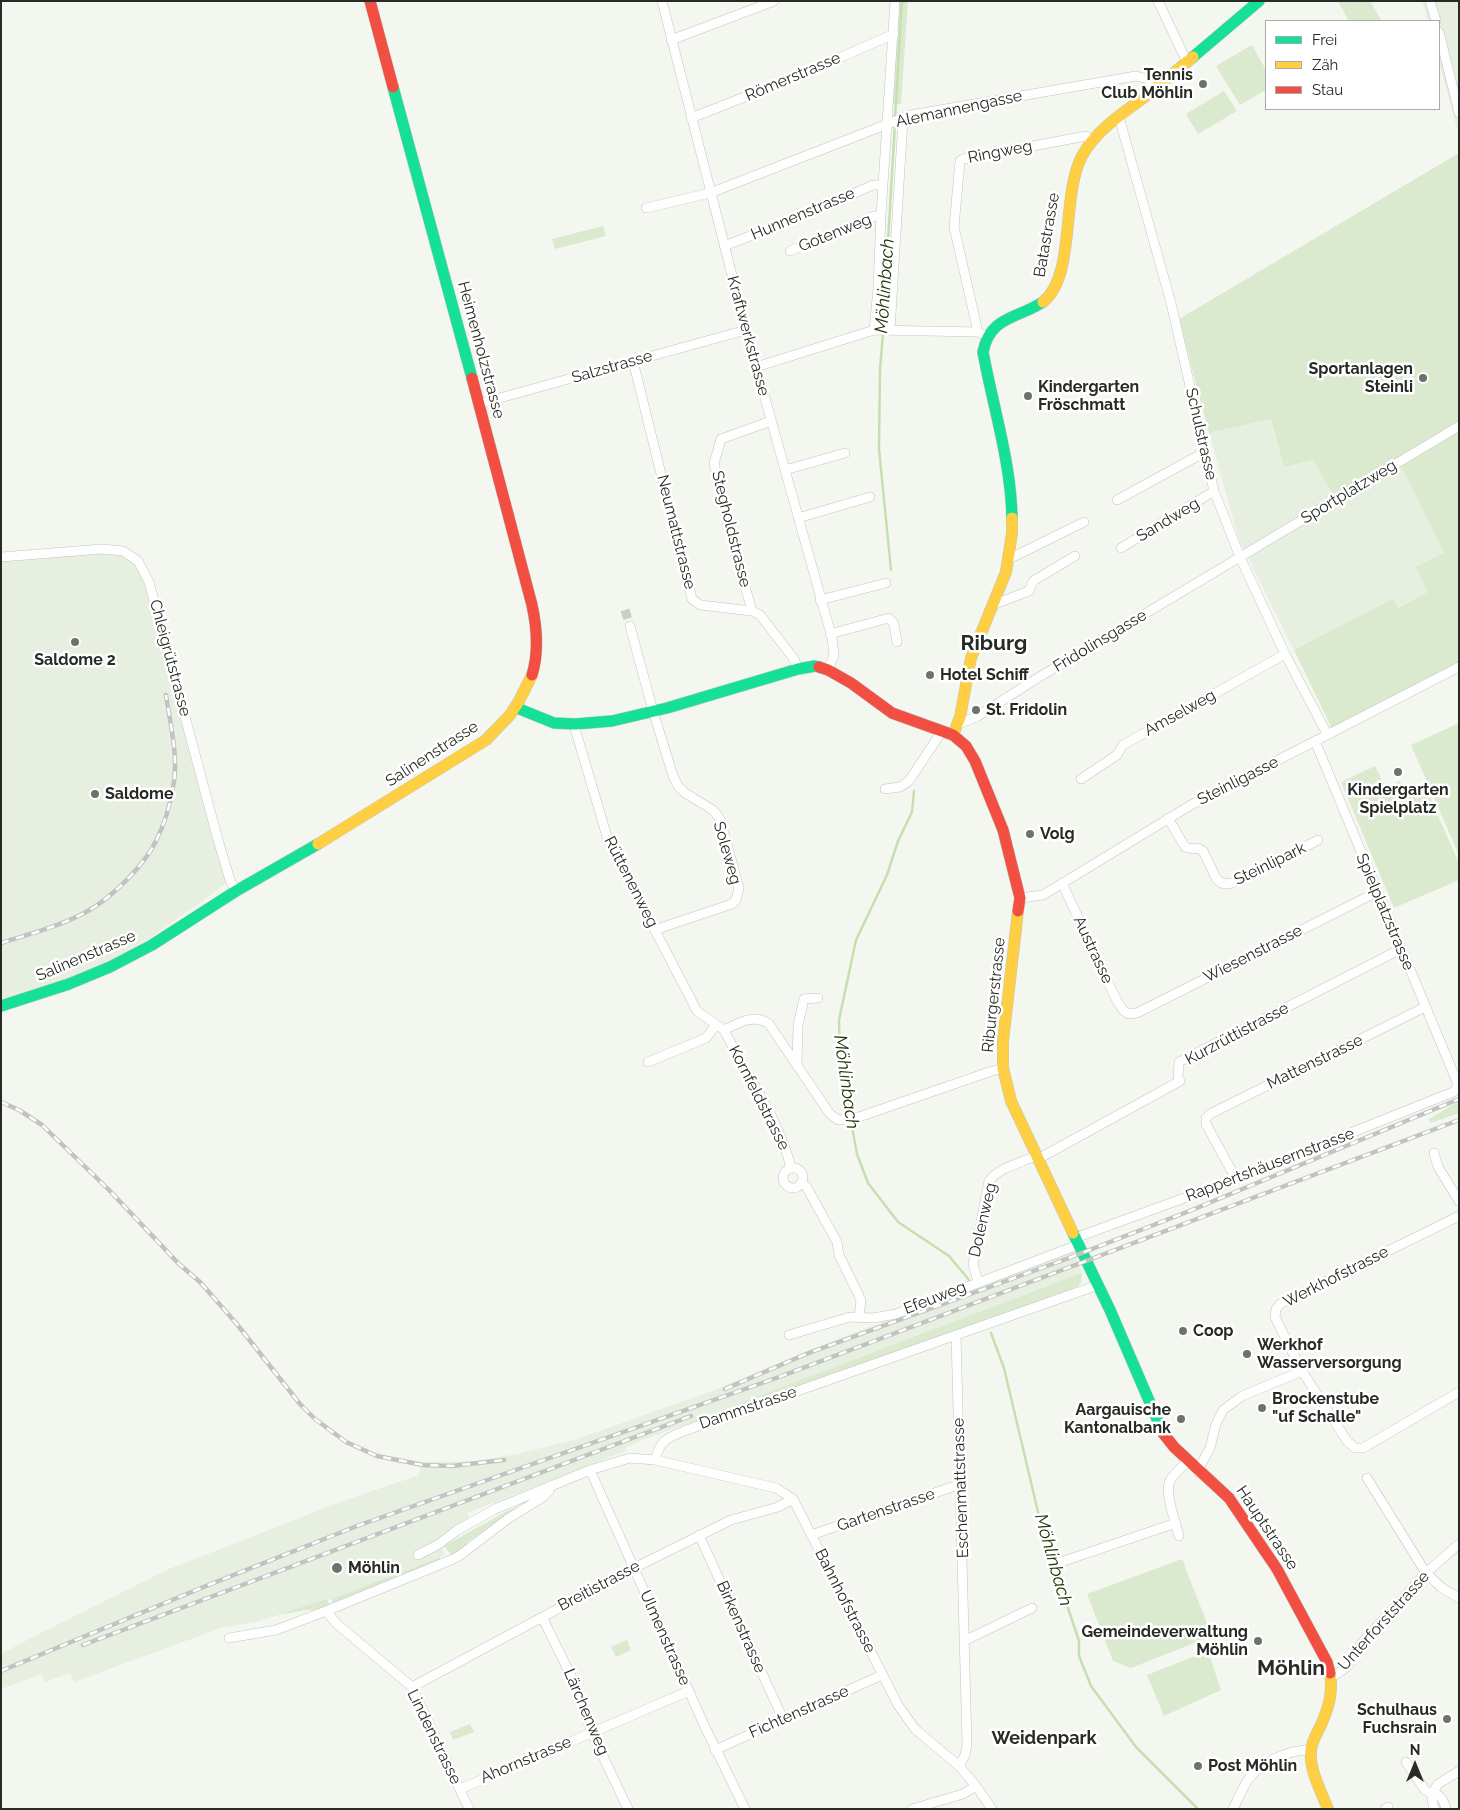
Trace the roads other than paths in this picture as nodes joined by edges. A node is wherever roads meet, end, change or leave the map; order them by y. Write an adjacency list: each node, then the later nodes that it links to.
1 (370, 1): 32 (street, Heimenholzstrasse)
2 (662, 1): 11 (street, Kraftwerkstrasse)
3 (774, 1): 11 (street)
4 (895, 1): 9 (street)
5 (1158, 1): 12 (street)
6 (1259, 1): 12 (street, Batastrasse)
7 (1430, 1): 8 (street)
8 (1436, 20)
9 (894, 34): 16 (street, Römerstrasse); 18 (street)
10 (1440, 36): 14 (street)
11 (671, 40): 16 (street, Kraftwerkstrasse)
12 (1187, 62): 13 (street, Batastrasse)
13 (1155, 88): 15 (street, Batastrasse); 17 (street, Alemannengasse)
14 (1459, 113)
15 (1119, 117): 19 (street, Batastrasse); 35 (street, Schulstrasse)
16 (691, 118): 21 (street, Kraftwerkstrasse)
17 (903, 120): 18 (street, Alemannengasse); 28 (street)
18 (887, 124): 20 (street); 21 (street, Alemannengasse)
19 (1093, 141): 29 (street, Batastrasse); 29 (street, Ringweg)
20 (883, 185): 23 (street); 24 (street, Hunnenstrasse)
21 (710, 192): 22 (street, Alemannengasse); 24 (street, Kraftwerkstrasse)
22 (646, 208)
23 (881, 215): 25 (street, Gotenweg); 27 (street)
24 (724, 246): 26 (street, Kraftwerkstrasse)
25 (790, 251)
26 (746, 330): 30 (street, Salzstrasse); 31 (street, Kraftwerkstrasse)
27 (874, 330): 28 (street); 31 (street)
28 (890, 330): 29 (street)
29 (982, 334): 47 (street)
30 (633, 360): 32 (street, Salzstrasse); 51 (street, Neumattstrasse)
31 (756, 368): 33 (street, Kraftwerkstrasse)
32 (478, 404): 59 (street, Heimenholzstrasse)
33 (771, 421): 37 (street, Kraftwerkstrasse); 51 (street, Stegholdstrasse)
34 (1459, 426): 46 (street, Sportplatzweg)
35 (1204, 452): 38 (street, Schulstrasse); 40 (street)
36 (845, 453): 37 (street)
37 (785, 470): 41 (street, Kraftwerkstrasse)
38 (1214, 491): 43 (street, Sandweg); 46 (street, Schulstrasse)
39 (870, 498): 41 (street)
40 (1117, 500)
41 (798, 518): 49 (street, Kraftwerkstrasse)
42 (1084, 522): 47 (street)
43 (1121, 548)
44 (1075, 556): 50 (street)
45 (1, 557): 71 (street, Chleigrütstrasse)
46 (1240, 557): 55 (street, Schulstrasse); 62 (street, Fridolinsgasse)
47 (1009, 560): 50 (street)
48 (886, 583): 49 (street)
49 (820, 600): 53 (street, Kraftwerkstrasse)
50 (995, 604): 62 (street)
51 (752, 611): 57 (street)
52 (630, 626): 60 (street, Soleweg)
53 (830, 634): 54 (street); 58 (street, Kraftwerkstrasse)
54 (897, 642)
55 (1285, 654): 64 (street, Schulstrasse); 66 (street, Amselweg)
56 (1459, 667): 64 (street, Steinligasse)
57 (798, 669): 58 (street); 60 (street)
58 (828, 670): 63 (street)
59 (517, 708): 61 (street); 71 (street, Salinenstrasse)
60 (653, 711): 61 (street); 74 (street, Soleweg)
61 (575, 724): 74 (street, Rüttenenweg)
62 (959, 724): 63 (street)
63 (948, 733): 67 (street); 73 (street, Riburgerstrasse)
64 (1327, 734): 65 (street, Steinligasse)
65 (1315, 741): 68 (street, Steinligasse); 72 (street, Spielplatzstrasse)
66 (1081, 779)
67 (885, 789)
68 (1168, 818): 69 (street, Steinlipark); 70 (street, Steinligasse)
69 (1318, 840)
70 (1062, 883): 73 (street, Steinligasse); 79 (street, Austrasse)
71 (236, 891): 77 (street, Salinenstrasse)
72 (1377, 892): 75 (street, Spielplatzstrasse); 79 (street, Wiesenstrasse)
73 (1020, 898): 84 (street, Riburgerstrasse)
74 (655, 931): 80 (street, Rüttenenweg)
75 (1400, 949): 78 (street, Spielplatzstrasse); 87 (street, Kurzrüttistrasse)
76 (818, 998): 83 (street)
77 (1, 1006)
78 (1425, 1007): 85 (street, Spielplatzstrasse); 89 (street, Mattenstrasse)
79 (1129, 1014)
80 (716, 1025): 81 (street, Rüttenenweg); 82 (street)
81 (724, 1030): 83 (street); 88 (street, Kornfeldstrasse)
82 (648, 1062)
83 (797, 1064): 84 (street)
84 (1003, 1068): 87 (street, Riburgerstrasse)
85 (1457, 1082): 89 (street, Rappertshäusernstrasse)
86 (1434, 1153): 91 (street)
87 (1037, 1158): 93 (street, Riburgerstrasse); 94 (street, Dolenweg)
88 (791, 1168): 90 (street, Kornfeldstrasse); 90 (street, Kornfeldstrasse)
89 (1236, 1179): 93 (street, Rappertshäusernstrasse)
90 (801, 1183): 96 (street, Kornfeldstrasse)
91 (1459, 1200)
92 (1459, 1216): 99 (street, Werkhofstrasse)
93 (1077, 1241): 94 (street, Efeuweg); 95 (street, Riburgerstrasse)
94 (978, 1282): 96 (street, Efeuweg)
95 (1098, 1285): 98 (street, Dammstrasse); 102 (street, Hauptstrasse)
96 (859, 1317): 97 (street, Efeuweg)
97 (789, 1335)
98 (956, 1335): 101 (street, Dammstrasse); 106 (street, Eschenmattstrasse)
99 (1302, 1371): 100 (street, Werkhofstrasse); 103 (street)
100 (1459, 1392)
101 (655, 1460): 104 (street); 108 (street)
102 (1189, 1460): 103 (street, Hauptstrasse); 109 (street)
103 (1198, 1468): 125 (street, Hauptstrasse)
104 (590, 1470): 107 (street); 116 (street, Ulmenstrasse)
105 (1367, 1478): 117 (street)
106 (961, 1484): 111 (street, Gartenstrasse); 123 (street, Eschenmattstrasse)
107 (550, 1486): 114 (street); 120 (street)
108 (793, 1499): 110 (street, Breitistrasse); 111 (street, Bahnhofstrasse)
109 (1176, 1523): 112 (street); 115 (street)
110 (699, 1535): 116 (street, Breitistrasse); 128 (street, Birkenstrasse)
111 (811, 1535): 124 (street, Bahnhofstrasse)
112 (1179, 1536)
113 (1459, 1544): 117 (street, Unterforststrasse)
114 (418, 1555)
115 (1061, 1562)
116 (634, 1568): 121 (street, Breitistrasse); 127 (street, Ulmenstrasse)
117 (1426, 1573): 118 (street); 125 (street, Unterforststrasse)
118 (1459, 1598)
119 (1032, 1608): 123 (street)
120 (326, 1611): 122 (street); 126 (street, Lindenstrasse)
121 (542, 1617): 126 (street, Breitistrasse); 129 (street, Lärchenweg)
122 (229, 1638)
123 (964, 1641): 133 (street, Eschenmattstrasse)
124 (882, 1675): 128 (street, Fichtenstrasse); 133 (street, Bahnhofstrasse)
125 (1332, 1677): 131 (street, Hauptstrasse)
126 (412, 1687): 136 (street, Lindenstrasse)
127 (689, 1691): 129 (street, Ahornstrasse); 130 (street, Ulmenstrasse)
128 (783, 1720): 130 (street, Fichtenstrasse)
129 (592, 1733): 136 (street, Ahornstrasse); 140 (street, Lärchenweg)
130 (715, 1750): 138 (street, Ulmenstrasse)
131 (1311, 1750): 143 (street); 144 (street)
132 (1406, 1762): 137 (street)
133 (959, 1766): 135 (street, Bahnhofstrasse)
134 (1459, 1771): 137 (street)
135 (976, 1786): 141 (street); 142 (street, Bahnhofstrasse)
136 (460, 1788): 139 (street, Lindenstrasse)
137 (1432, 1793): 145 (street); 146 (street)
138 (741, 1807)
139 (469, 1809)
140 (628, 1809)
141 (912, 1809)
142 (992, 1809)
143 (1233, 1809)
144 (1328, 1809)
145 (1435, 1809)
146 (1446, 1809)

